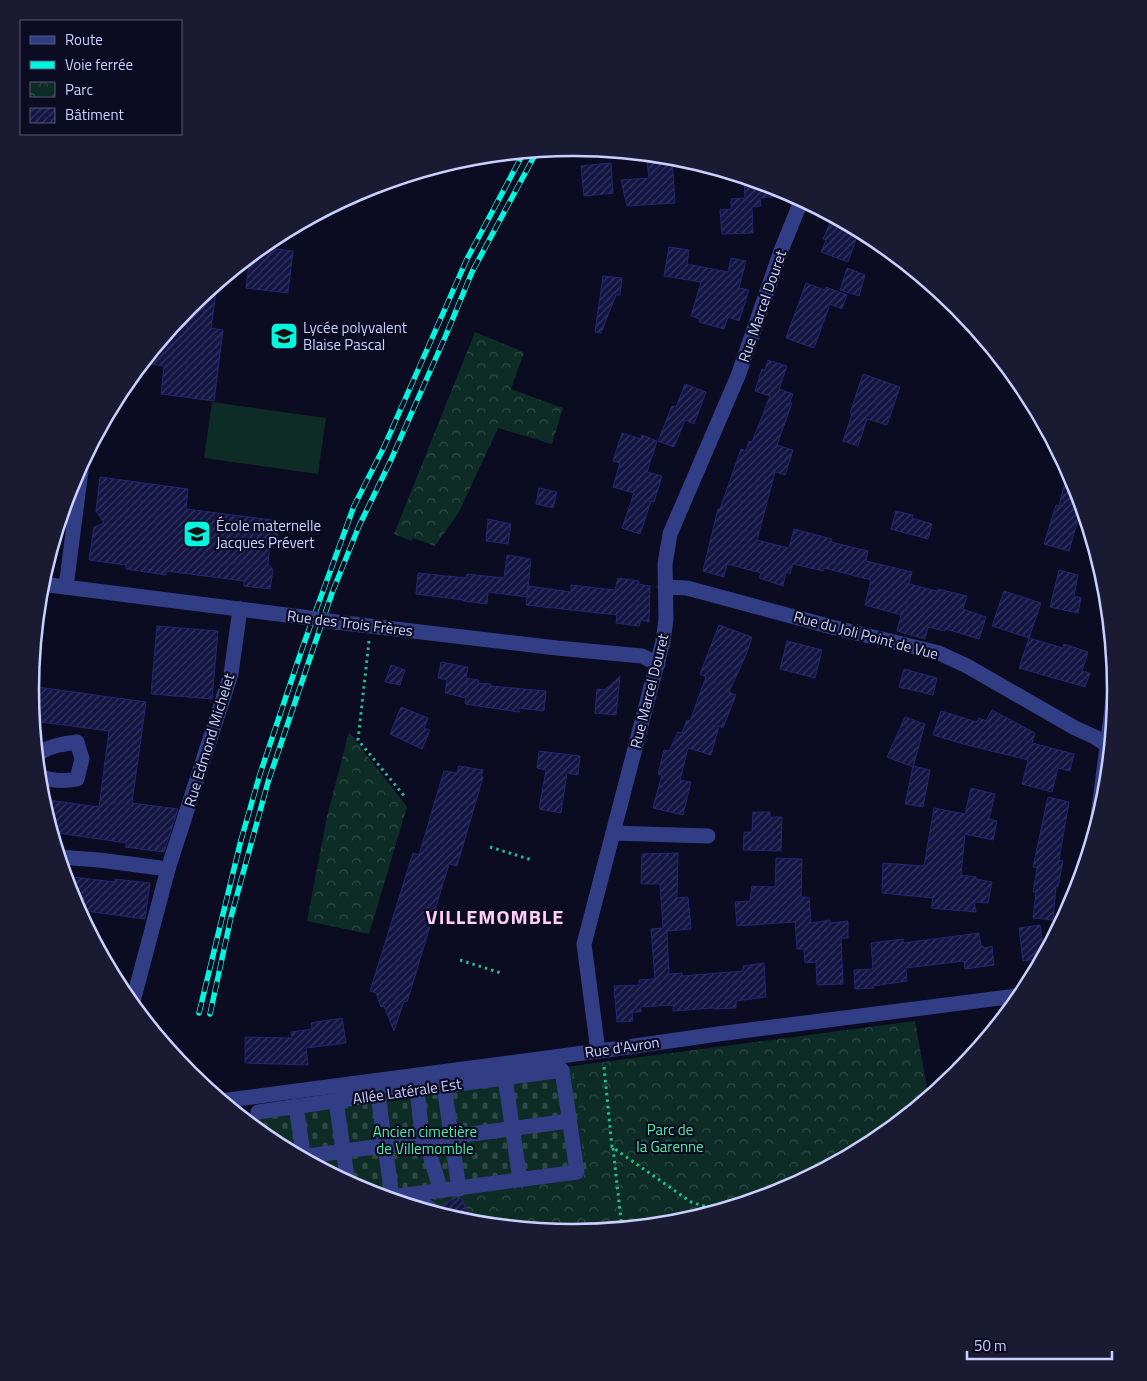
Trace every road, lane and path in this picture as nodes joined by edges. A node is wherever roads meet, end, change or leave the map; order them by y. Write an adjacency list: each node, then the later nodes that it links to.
1 (799, 206): 5 (street, Rue Marcel Douret)
2 (79, 486): 4 (street)
3 (49, 585): 4 (street, Rue des Trois Frères)
4 (66, 587): 6 (street, Rue des Trois Frères)
5 (665, 587): 8 (street, Rue Marcel Douret); 9 (street, Rue du Joli Point de Vue)
6 (240, 609): 7 (street, Rue des Trois Frères, bridge); 18 (street, Rue Edmond Michelet)
7 (371, 626): 8 (street, Rue des Trois Frères); 12 (path)
8 (658, 664): 13 (street, Rue Marcel Douret)
9 (1105, 744)
10 (42, 751): 11 (street)
11 (46, 779)
12 (406, 798)
13 (613, 833): 14 (street); 23 (street, Rue Marcel Douret)
14 (708, 836)
15 (490, 847): 17 (path)
16 (66, 857): 18 (street)
17 (532, 860)
18 (168, 869): 21 (street, Rue Edmond Michelet)
19 (460, 960): 20 (path)
20 (501, 973)
21 (134, 996)
22 (1012, 997): 23 (street, Rue d'Avron)
23 (600, 1051): 29 (street, Rue d'Avron); 37 (path)
24 (505, 1078): 25 (street, Allée Latérale Est); 32 (street, Allée Latérale Est); 33 (street)
25 (444, 1086): 26 (street, Allée Latérale Est); 34 (street)
26 (417, 1088): 27 (street, Allée Latérale Est); 35 (street)
27 (378, 1095): 28 (street, Allée Latérale Est); 36 (street)
28 (336, 1101): 30 (street, Allée Latérale Est); 39 (street)
29 (234, 1103)
30 (296, 1106): 31 (street, Allée Latérale Est); 38 (street)
31 (258, 1112)
32 (569, 1121): 33 (street); 42 (street)
33 (512, 1128): 34 (street); 42 (street)
34 (452, 1137): 35 (street); 43 (street)
35 (425, 1140): 36 (street); 44 (street)
36 (385, 1146): 39 (street); 45 (street)
37 (612, 1147): 47 (path); 48 (path)
38 (301, 1151)
39 (343, 1151): 40 (street); 41 (street)
40 (311, 1156)
41 (347, 1175)
42 (520, 1180): 43 (street)
43 (460, 1189): 44 (street)
44 (441, 1191): 46 (street)
45 (388, 1192)
46 (400, 1196)
47 (709, 1208)
48 (621, 1223)

